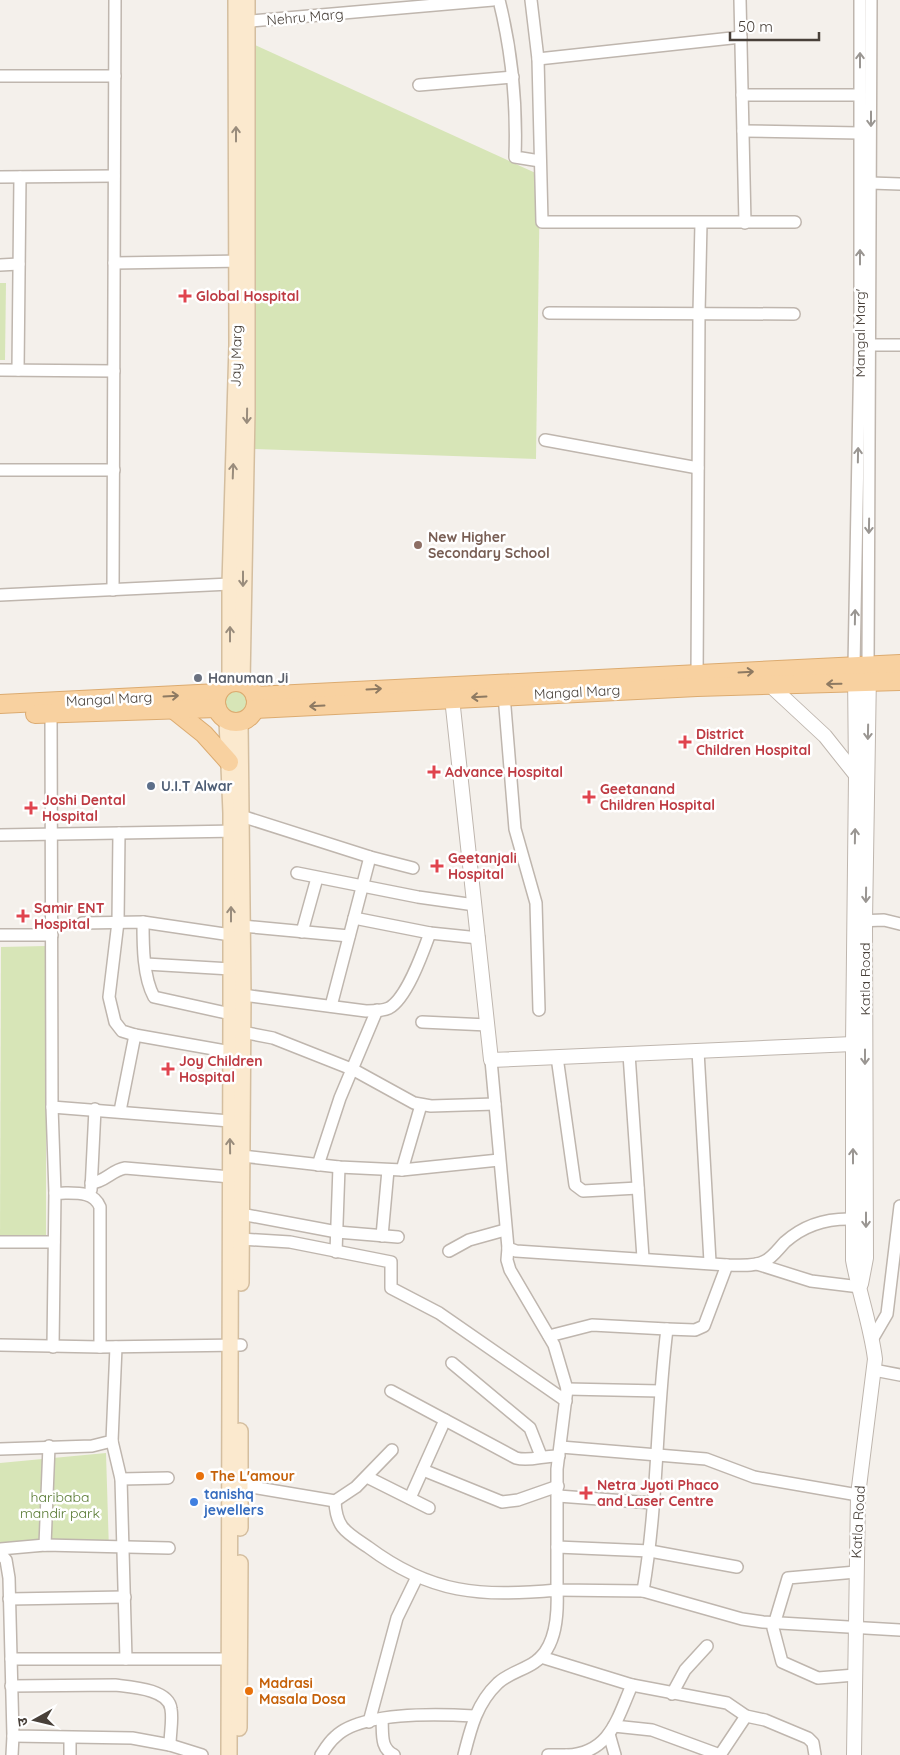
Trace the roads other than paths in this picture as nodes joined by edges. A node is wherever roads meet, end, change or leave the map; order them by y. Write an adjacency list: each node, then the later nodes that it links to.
1 (115, 0): 15 (street)
2 (236, 0): 11 (main road, Jay Marg)
3 (247, 0): 11 (main road, Jay Marg)
4 (493, 0): 10 (street, Nehru Marg)
5 (499, 0): 16 (street)
6 (531, 0): 13 (street)
7 (740, 0): 12 (street)
8 (860, 0): 19 (street, Mangal Marg', one-way to 8)
9 (871, 0): 26 (street, one-way to 26)
10 (386, 5): 11 (street, Nehru Marg)
11 (241, 22): 31 (main road, Jay Marg)
12 (741, 37): 13 (street); 18 (street)
13 (538, 58): 22 (street)
14 (0, 76): 15 (street)
15 (115, 76): 24 (street)
16 (514, 77): 17 (street); 22 (street)
17 (419, 85)
18 (742, 95): 19 (street); 20 (street)
19 (860, 95): 21 (street, Mangal Marg')
20 (743, 131): 21 (street); 30 (street)
21 (860, 133): 47 (street, Mangal Marg', one-way to 21)
22 (540, 161): 29 (street)
23 (20, 176): 24 (street); 25 (street); 33 (street)
24 (114, 176): 32 (street)
25 (0, 177)
26 (871, 183): 27 (street); 38 (street)
27 (900, 184)
28 (795, 222): 30 (street)
29 (701, 223): 30 (street); 36 (street)
30 (745, 223)
31 (242, 262): 32 (street); 49 (main road, Jay Marg, one-way to 31); 59 (main road, Jay Marg, one-way to 59)
32 (114, 263): 42 (street)
33 (19, 264): 34 (street); 41 (street)
34 (0, 265)
35 (549, 313): 36 (street)
36 (698, 313): 37 (street); 44 (street)
37 (794, 314)
38 (871, 345): 39 (street); 48 (street, one-way to 48)
39 (900, 345)
40 (0, 370): 41 (street)
41 (18, 370): 42 (street)
42 (114, 371): 46 (street)
43 (545, 440): 44 (street)
44 (698, 468): 54 (street)
45 (0, 470): 46 (street)
46 (114, 470): 50 (street)
47 (856, 554): 48 (street); 53 (street, Mangal Marg', one-way to 47)
48 (868, 554): 53 (street)
49 (230, 584): 50 (street); 59 (main road, Jay Marg, one-way to 49)
50 (113, 590): 51 (street)
51 (0, 595)
52 (900, 664): 53 (main road, Mangal Marg)
53 (862, 675): 54 (main road, Mangal Marg, one-way to 53); 55 (main road, Mangal Marg); 56 (main road, Mangal Marg, one-way to 56); 66 (street, Katla Road); 78 (street, Katla Road, one-way to 78)
54 (698, 681): 56 (main road, Mangal Marg); 57 (main road, Mangal Marg); 60 (main road, Mangal Marg, one-way to 54)
55 (900, 681)
56 (770, 685): 66 (street)
57 (504, 695): 58 (main road, Mangal Marg, one-way to 58); 95 (street)
58 (452, 698): 60 (main road, Mangal Marg, one-way to 60); 76 (street)
59 (229, 701): 60 (main road); 60 (main road); 61 (main road, Mangal Marg, one-way to 59); 62 (main road, Mangal Marg); 65 (main road); 67 (main road)
60 (255, 702)
61 (0, 704)
62 (174, 710): 63 (main road, Mangal Marg); 65 (main road)
63 (51, 714): 64 (main road, Mangal Marg); 68 (street)
64 (0, 716)
65 (229, 762): 67 (main road)
66 (856, 775): 78 (street, Katla Road, one-way to 66)
67 (236, 823): 69 (street); 71 (street); 83 (main road)
68 (52, 833): 69 (street); 70 (street); 86 (street)
69 (119, 833): 79 (street)
70 (0, 835)
71 (370, 858): 72 (street); 75 (street)
72 (413, 868)
73 (297, 874): 74 (street)
74 (317, 878): 75 (street); 84 (street)
75 (362, 886): 76 (street); 77 (street)
76 (475, 905): 89 (street)
77 (354, 918): 85 (street); 88 (street)
78 (860, 921): 82 (street); 101 (street, Katla Road)
79 (118, 922): 80 (street); 81 (street); 100 (street)
80 (142, 922): 83 (street); 90 (street)
81 (82, 923)
82 (900, 924)
83 (236, 930): 84 (street); 91 (main road); 92 (main road)
84 (302, 932): 88 (street)
85 (430, 933): 89 (street); 94 (street)
86 (52, 935): 87 (street); 110 (street)
87 (0, 936)
88 (349, 936): 93 (street)
89 (479, 938): 98 (street)
90 (146, 964): 91 (street); 96 (street)
91 (231, 969): 96 (main road)
92 (243, 995): 93 (street); 99 (main road)
93 (331, 1006): 94 (street)
94 (377, 1010): 107 (street)
95 (539, 1010)
96 (231, 1014): 103 (main road)
97 (422, 1022): 98 (street)
98 (488, 1024): 106 (street)
99 (242, 1032): 107 (street); 114 (main road)
100 (135, 1035): 103 (street); 112 (street)
101 (857, 1037): 102 (street); 124 (street, Katla Road)
102 (698, 1051): 104 (street); 140 (street)
103 (231, 1052): 113 (main road)
104 (629, 1054): 105 (street); 121 (street)
105 (557, 1057): 106 (street); 121 (street)
106 (491, 1060): 108 (street)
107 (354, 1070): 109 (street); 116 (street)
108 (495, 1104): 109 (street); 115 (street)
109 (422, 1105): 119 (street)
110 (52, 1107): 111 (street); 123 (street)
111 (95, 1109): 112 (street); 122 (street)
112 (120, 1111): 113 (street)
113 (230, 1121): 120 (main road, one-way to 113)
114 (242, 1156): 116 (street); 126 (main road)
115 (499, 1160): 119 (street); 128 (street)
116 (318, 1165): 117 (street)
117 (339, 1167): 118 (street); 129 (street)
118 (388, 1170): 119 (street); 130 (street)
119 (402, 1170)
120 (231, 1177): 122 (street); 149 (main road)
121 (638, 1188): 139 (street)
122 (91, 1189): 123 (street); 151 (street)
123 (54, 1193): 135 (street)
124 (859, 1199): 127 (street, Katla Road); 144 (street, Katla Road, one-way to 144)
125 (900, 1206): 133 (street)
126 (241, 1214): 129 (street); 132 (main road)
127 (853, 1218): 142 (street); 144 (street, Katla Road)
128 (505, 1230): 136 (street); 137 (street)
129 (336, 1232): 130 (street); 138 (street)
130 (382, 1236): 131 (street)
131 (398, 1237)
132 (241, 1238): 138 (street); 149 (main road)
133 (898, 1241): 141 (street)
134 (0, 1242): 135 (street)
135 (54, 1242): 150 (street)
136 (508, 1248): 139 (street); 146 (street)
137 (450, 1251)
138 (336, 1252): 159 (street)
139 (643, 1258): 140 (street)
140 (710, 1262): 143 (street)
141 (897, 1262): 147 (street)
142 (757, 1264): 143 (street); 144 (street)
143 (727, 1265): 145 (street)
144 (859, 1288): 147 (street, Katla Road)
145 (667, 1329): 146 (street); 158 (street)
146 (550, 1336): 156 (street)
147 (873, 1338): 154 (street, Katla Road)
148 (0, 1345): 150 (street)
149 (236, 1345): 152 (street); 172 (main road); 201 (main road)
150 (53, 1347): 151 (street)
151 (100, 1347): 152 (street)
152 (116, 1347): 161 (street)
153 (452, 1363): 167 (street)
154 (874, 1370): 155 (street); 174 (street, Katla Road)
155 (900, 1375)
156 (567, 1388): 158 (street); 159 (street)
157 (391, 1391): 160 (street)
158 (660, 1391): 166 (street)
159 (566, 1401): 165 (street)
160 (445, 1420): 167 (street); 168 (street)
161 (112, 1441): 162 (street); 171 (street)
162 (48, 1446): 163 (street); 179 (street)
163 (0, 1449)
164 (392, 1450): 169 (street)
165 (560, 1451): 166 (street); 167 (street); 173 (street)
166 (659, 1455): 174 (street); 177 (street)
167 (542, 1456)
168 (423, 1470): 173 (street); 175 (street)
169 (367, 1477): 175 (street); 176 (street)
170 (168, 1478): 171 (street)
171 (120, 1479): 180 (street)
172 (240, 1485): 176 (street); 219 (main road)
173 (558, 1491): 177 (street); 181 (street)
174 (858, 1495): 187 (street, Katla Road)
175 (410, 1498): 178 (street)
176 (335, 1501): 188 (street)
177 (653, 1502): 184 (street)
178 (429, 1508)
179 (45, 1544): 180 (street); 183 (street)
180 (124, 1546): 182 (street); 191 (street)
181 (557, 1546): 184 (street); 189 (street)
182 (169, 1548)
183 (0, 1549)
184 (650, 1551): 186 (street); 190 (street)
185 (0, 1553): 192 (street)
186 (737, 1567)
187 (856, 1572): 194 (street); 195 (street, Katla Road)
188 (417, 1577): 189 (street); 210 (street)
189 (557, 1590): 190 (street); 198 (street)
190 (643, 1591): 194 (street)
191 (125, 1597): 192 (street); 200 (street)
192 (9, 1600): 193 (street)
193 (4, 1613): 199 (street)
194 (775, 1623): 195 (street); 202 (street)
195 (855, 1628): 196 (street); 202 (street, Katla Road)
196 (900, 1630)
197 (707, 1646): 205 (street)
198 (541, 1657): 203 (street); 207 (street)
199 (10, 1659): 200 (street); 204 (street)
200 (126, 1659): 201 (street)
201 (230, 1659): 218 (main road)
202 (855, 1675): 228 (street, Katla Road)
203 (632, 1685): 205 (street); 211 (street)
204 (8, 1689): 206 (street); 214 (street)
205 (672, 1694): 208 (street)
206 (6, 1715): 212 (street)
207 (474, 1716): 209 (street); 222 (street)
208 (746, 1716): 226 (street); 227 (street)
209 (382, 1720): 210 (street); 221 (street)
210 (369, 1722): 220 (street)
211 (612, 1730): 224 (street); 225 (street); 226 (street)
212 (13, 1736): 213 (street); 215 (street)
213 (70, 1738): 214 (street); 216 (street)
214 (170, 1745): 217 (street)
215 (12, 1755)
216 (70, 1755)
217 (202, 1755)
218 (229, 1755)
219 (239, 1755)
220 (321, 1755)
221 (394, 1755)
222 (464, 1755)
223 (548, 1755): 224 (street)
224 (567, 1755)
225 (616, 1755)
226 (720, 1755)
227 (815, 1755)
228 (854, 1755)

